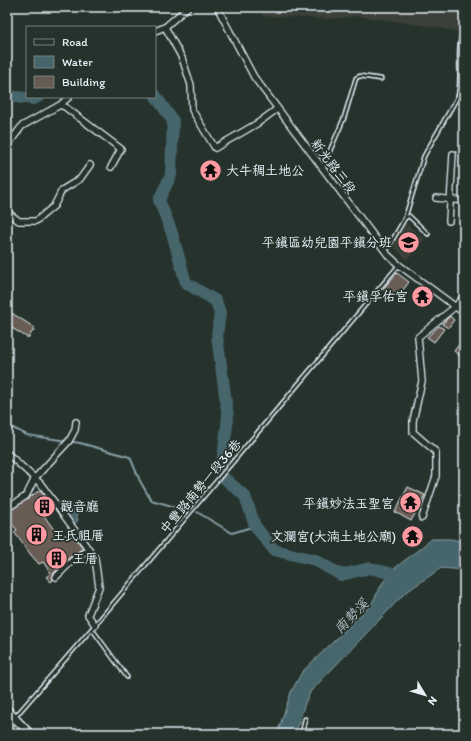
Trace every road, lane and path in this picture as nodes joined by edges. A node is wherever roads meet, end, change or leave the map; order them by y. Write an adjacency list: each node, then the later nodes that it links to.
1 (188, 7): 3 (street)
2 (217, 7): 9 (street, 新光路三段)
3 (165, 27): 5 (street); 9 (street)
4 (464, 28): 19 (lane)
5 (156, 31)
6 (381, 79): 14 (lane)
7 (68, 98): 8 (street)
8 (60, 106): 10 (street); 13 (street)
9 (277, 109): 14 (street, 新光路三段)
10 (7, 146)
11 (453, 154): 16 (street)
12 (90, 165): 18 (street)
13 (111, 167)
14 (322, 168): 22 (street, 新光路三段)
15 (436, 198): 16 (street)
16 (449, 200): 17 (street); 20 (street)
17 (464, 201)
18 (7, 212)
19 (405, 218): 21 (lane); 22 (lane)
20 (449, 221)
21 (428, 234)
22 (386, 251): 23 (street, 新光路三段)
23 (399, 265): 25 (street, 新光路三段); 34 (lane, 中豐路南勢一段36巷)
24 (464, 296): 25 (street)
25 (456, 306): 26 (street, 新光路三段); 31 (street)
26 (464, 313)
27 (76, 422): 29 (street)
28 (7, 453): 29 (street)
29 (34, 478): 30 (street); 32 (street)
30 (8, 508)
31 (422, 518)
32 (89, 549): 33 (street); 34 (street)
33 (56, 577)
34 (93, 627): 35 (lane); 37 (lane, 中豐路南勢一段36巷)
35 (128, 677)
36 (7, 710): 37 (main road)
37 (14, 718): 39 (main road); 41 (main road)
38 (305, 719): 42 (lane)
39 (7, 726): 40 (main road)
40 (14, 734)
41 (30, 734)
42 (302, 734)

